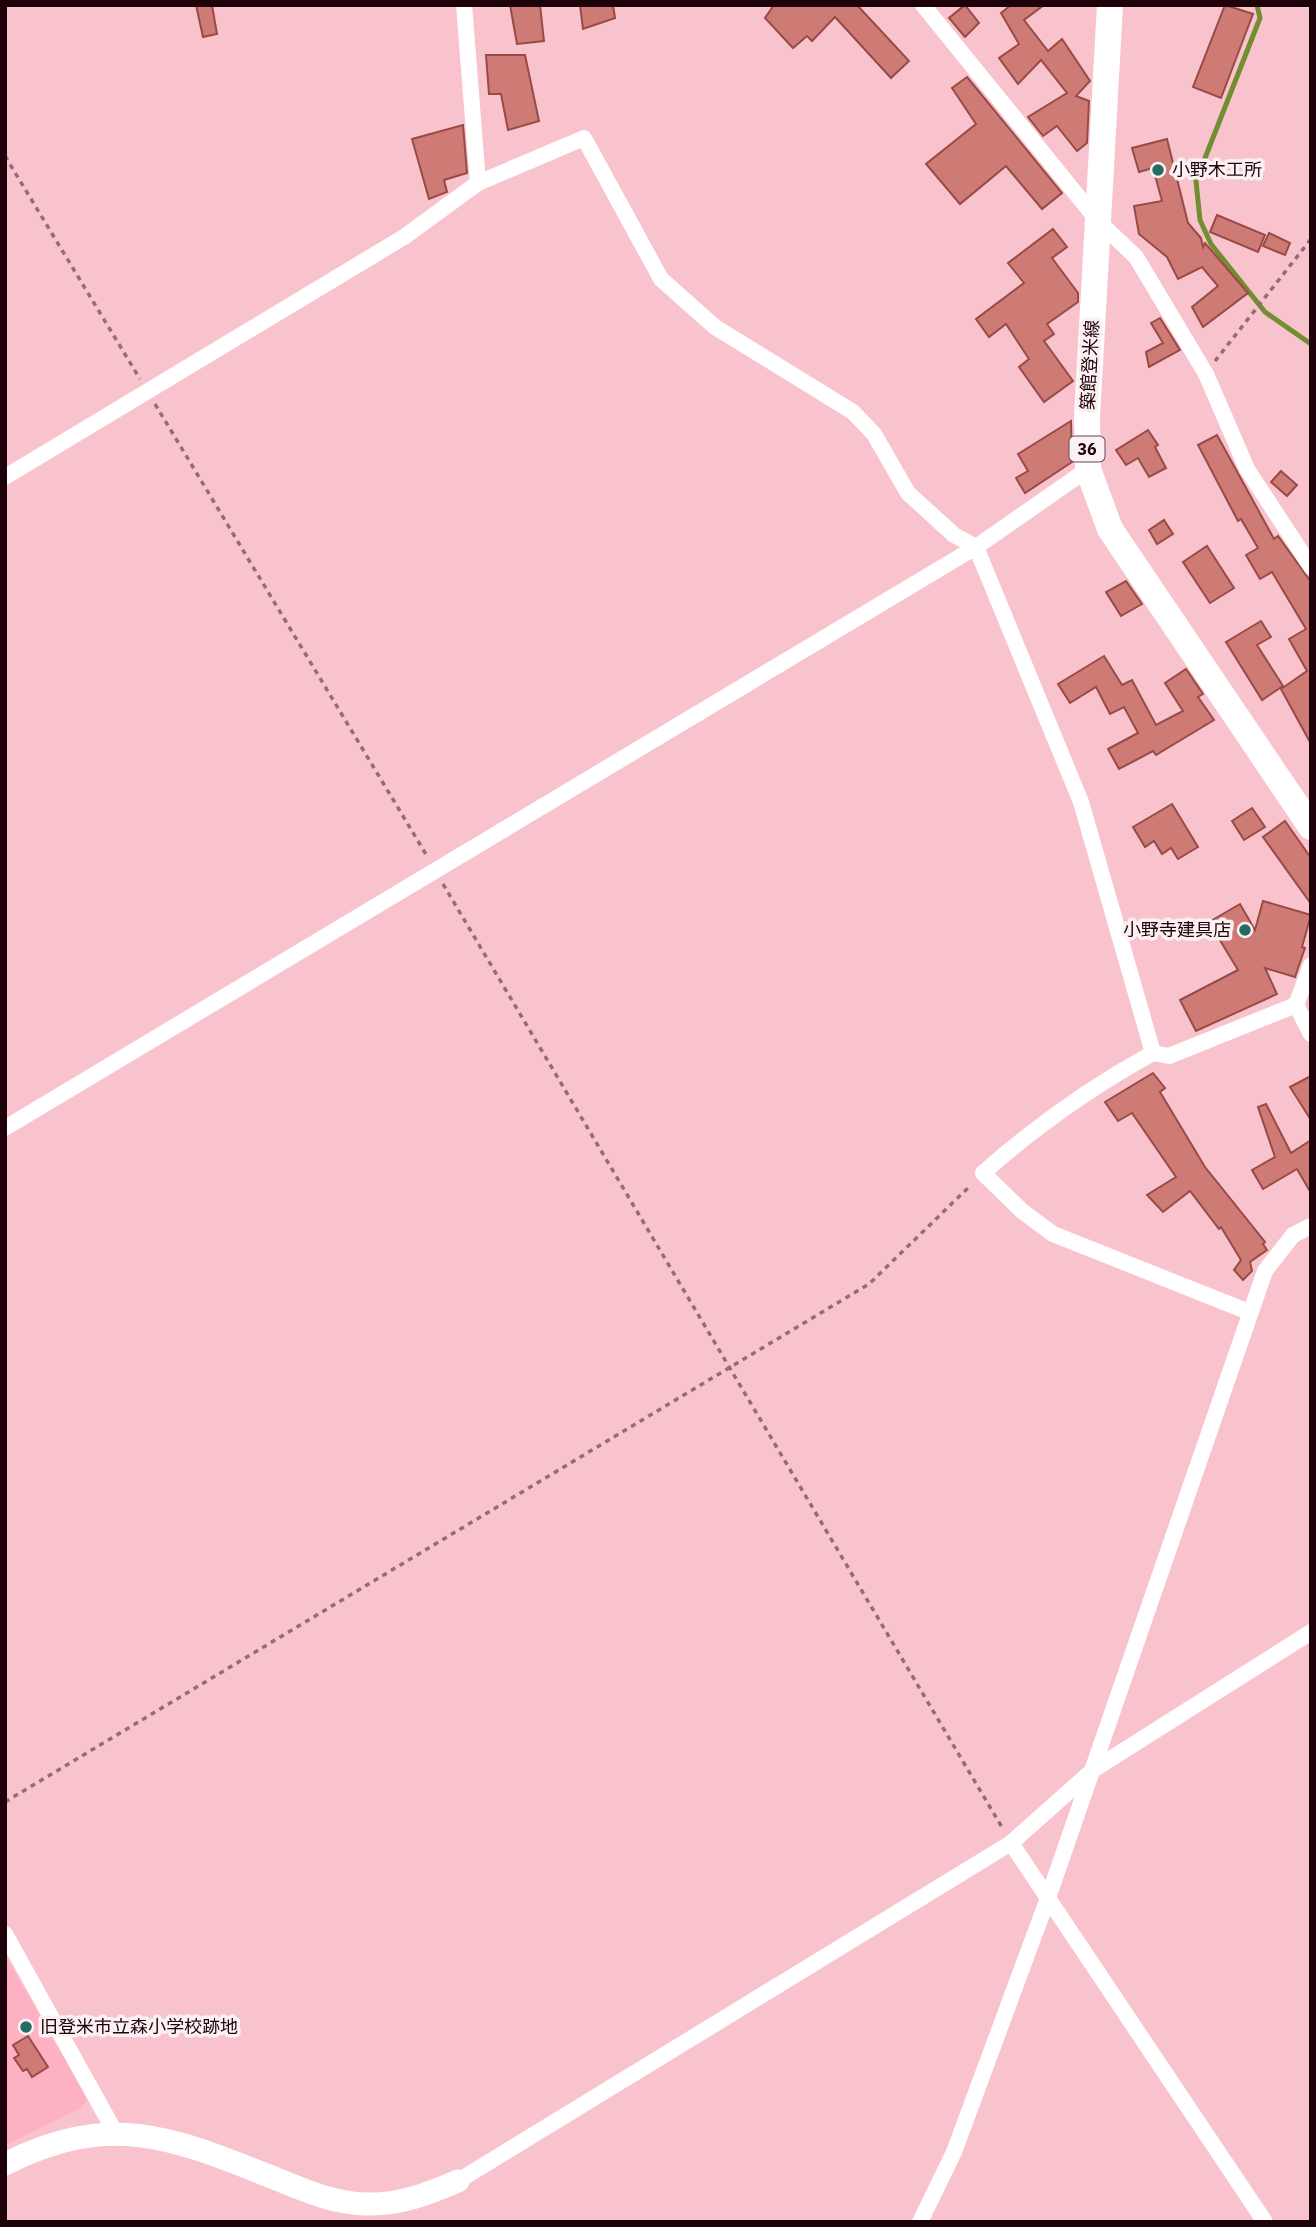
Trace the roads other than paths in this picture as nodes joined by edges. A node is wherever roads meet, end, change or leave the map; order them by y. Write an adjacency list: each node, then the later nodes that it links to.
1 (464, 5): 4 (street)
2 (923, 5): 5 (street)
3 (1110, 5): 5 (main road, 築館登米線 / 36)
4 (478, 183): 7 (street); 8 (street)
5 (1098, 221): 6 (main road, 築館登米線 / 36); 9 (street)
6 (1088, 469): 8 (street); 10 (main road, 築館登米線 / 36)
7 (5, 477)
8 (975, 547): 14 (street); 15 (street)
9 (1311, 567)
10 (1311, 827)
11 (1311, 965): 12 (street)
12 (1296, 1005): 13 (street); 14 (street)
13 (1311, 1034)
14 (1153, 1053): 17 (street)
15 (5, 1128)
16 (1311, 1226): 17 (street)
17 (1249, 1312): 19 (street)
18 (1311, 1632): 19 (street)
19 (1093, 1770): 20 (street); 21 (street)
20 (1011, 1843): 21 (street); 25 (street)
21 (1048, 1898): 26 (street); 27 (street)
22 (5, 1934): 23 (street)
23 (115, 2132): 24 (street); 25 (street)
24 (5, 2164)
25 (458, 2181)
26 (926, 2220)
27 (1265, 2222)

